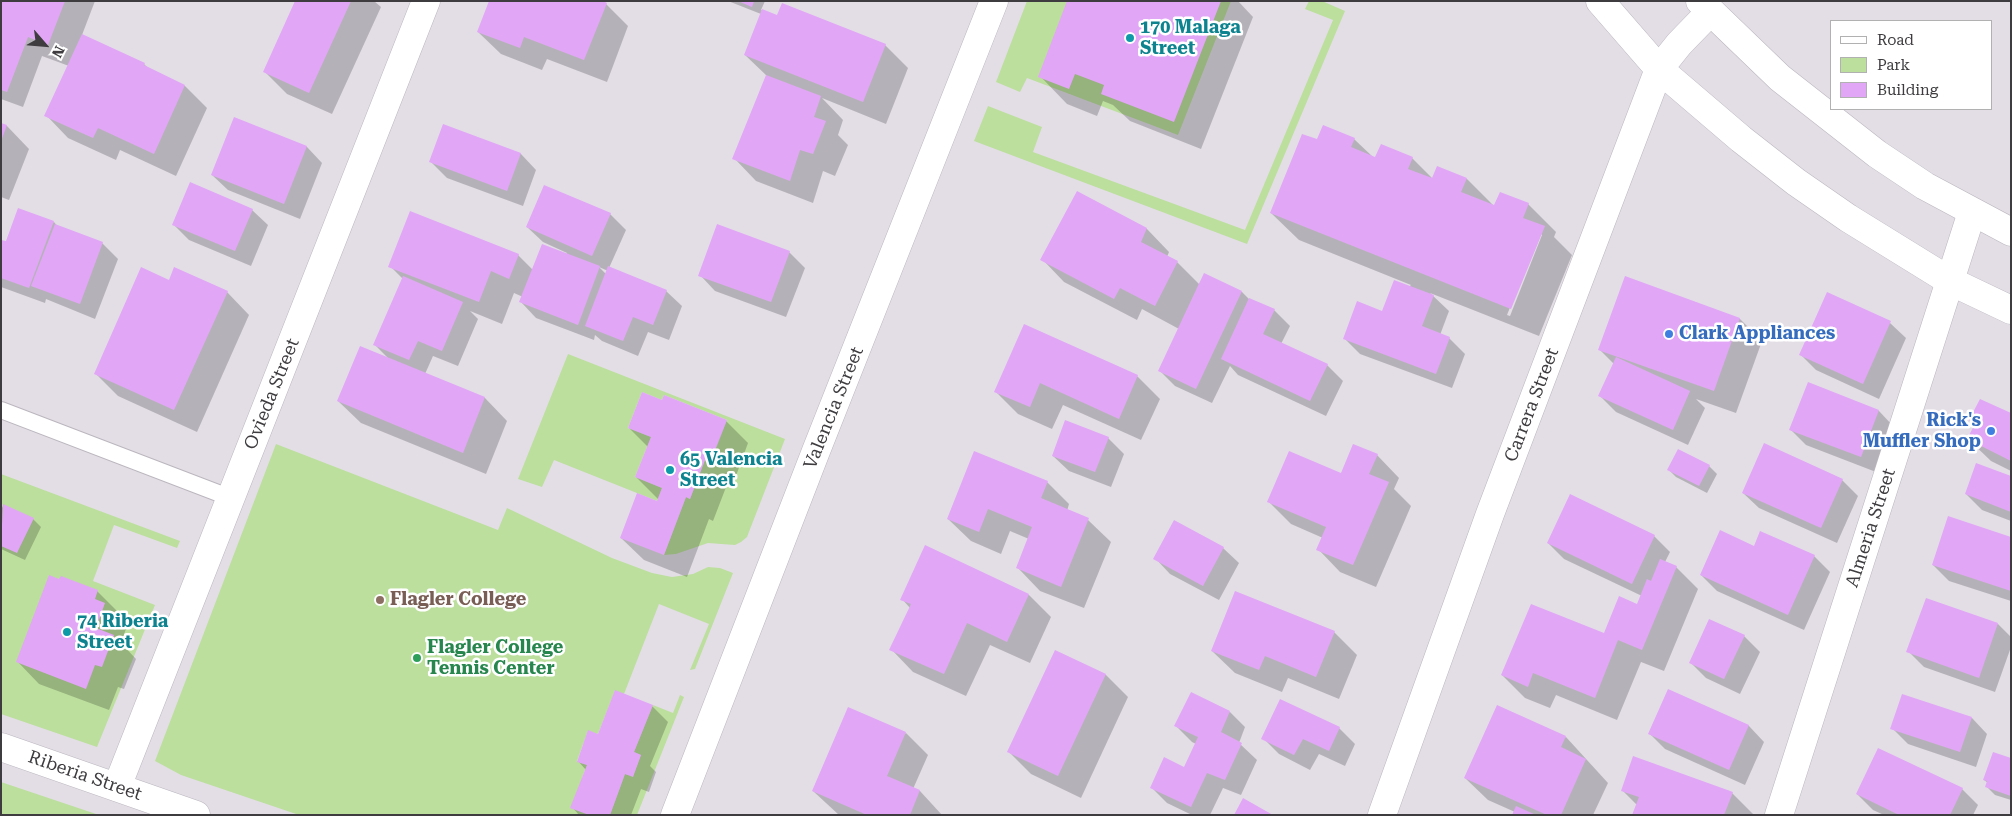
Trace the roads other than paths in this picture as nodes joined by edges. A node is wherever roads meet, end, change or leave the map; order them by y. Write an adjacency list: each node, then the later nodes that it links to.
1 (426, 1): 11 (main road, Ovieda Street)
2 (994, 1): 15 (main road, Valencia Street)
3 (1600, 1): 5 (main road)
4 (1705, 6): 5 (main road, Carrera Street); 6 (main road)
5 (1659, 69): 8 (main road); 16 (main road, Carrera Street)
6 (1972, 212): 7 (main road); 8 (main road, Almeria Street)
7 (2011, 232)
8 (1950, 281): 9 (main road); 17 (main road, Almeria Street)
9 (2011, 310)
10 (1, 410): 11 (lane)
11 (231, 498): 13 (main road, Ovieda Street)
12 (1, 747): 13 (main road, Riberia Street)
13 (117, 787): 14 (main road, Riberia Street)
14 (196, 815)
15 (675, 815)
16 (1382, 815)
17 (1780, 815)

